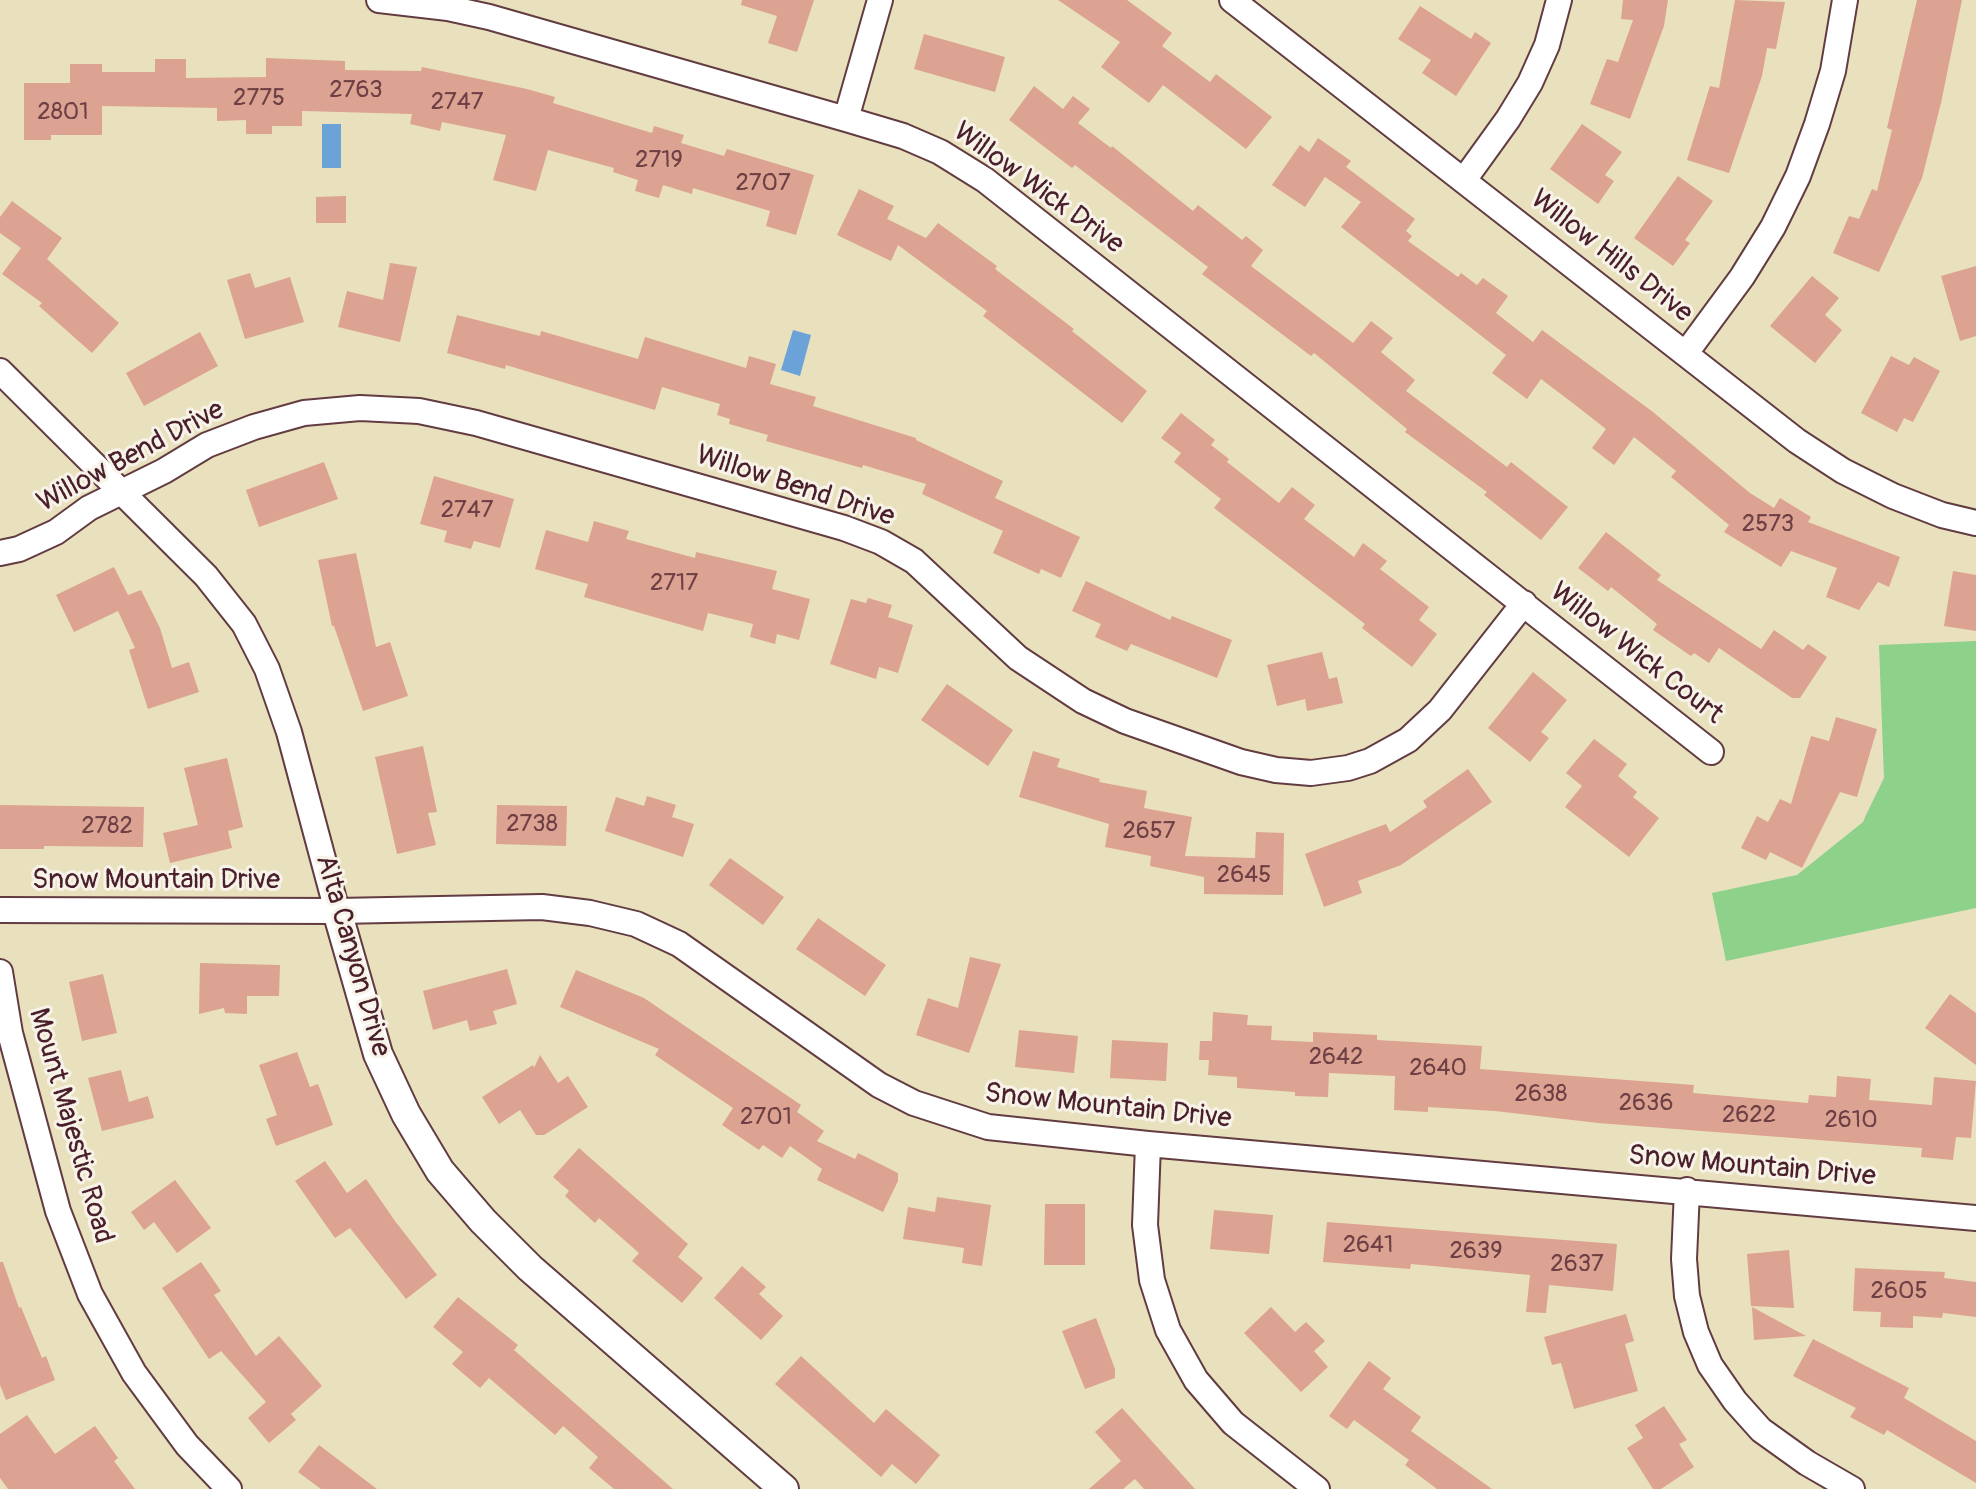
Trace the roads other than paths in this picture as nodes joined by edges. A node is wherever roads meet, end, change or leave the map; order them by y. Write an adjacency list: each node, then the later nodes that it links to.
1 (379, 0): 6 (street, Willow Wick Drive)
2 (880, 0): 6 (street)
3 (1232, 0): 7 (street, Willow Hills Drive)
4 (1559, 0): 7 (street)
5 (1845, 0): 8 (street)
6 (846, 119): 13 (street, Willow Wick Drive)
7 (1464, 180): 8 (street, Willow Hills Drive)
8 (1686, 353): 11 (street, Willow Hills Drive)
9 (0, 371): 10 (street, Alta Canyon Drive)
10 (123, 492): 12 (street, Willow Bend Drive); 13 (street, Willow Bend Drive); 16 (street, Alta Canyon Drive)
11 (1976, 523)
12 (0, 553)
13 (1524, 603): 14 (street, Willow Wick Court)
14 (1711, 752)
15 (0, 910): 16 (street, Snow Mountain Drive)
16 (337, 911): 18 (street, Snow Mountain Drive); 22 (street, Alta Canyon Drive)
17 (0, 972): 21 (street, Mount Majestic Road)
18 (1148, 1144): 19 (street, Snow Mountain Drive); 23 (street)
19 (1687, 1190): 20 (street, Snow Mountain Drive); 24 (street)
20 (1976, 1218)
21 (229, 1489)
22 (784, 1489)
23 (1317, 1489)
24 (1852, 1489)

